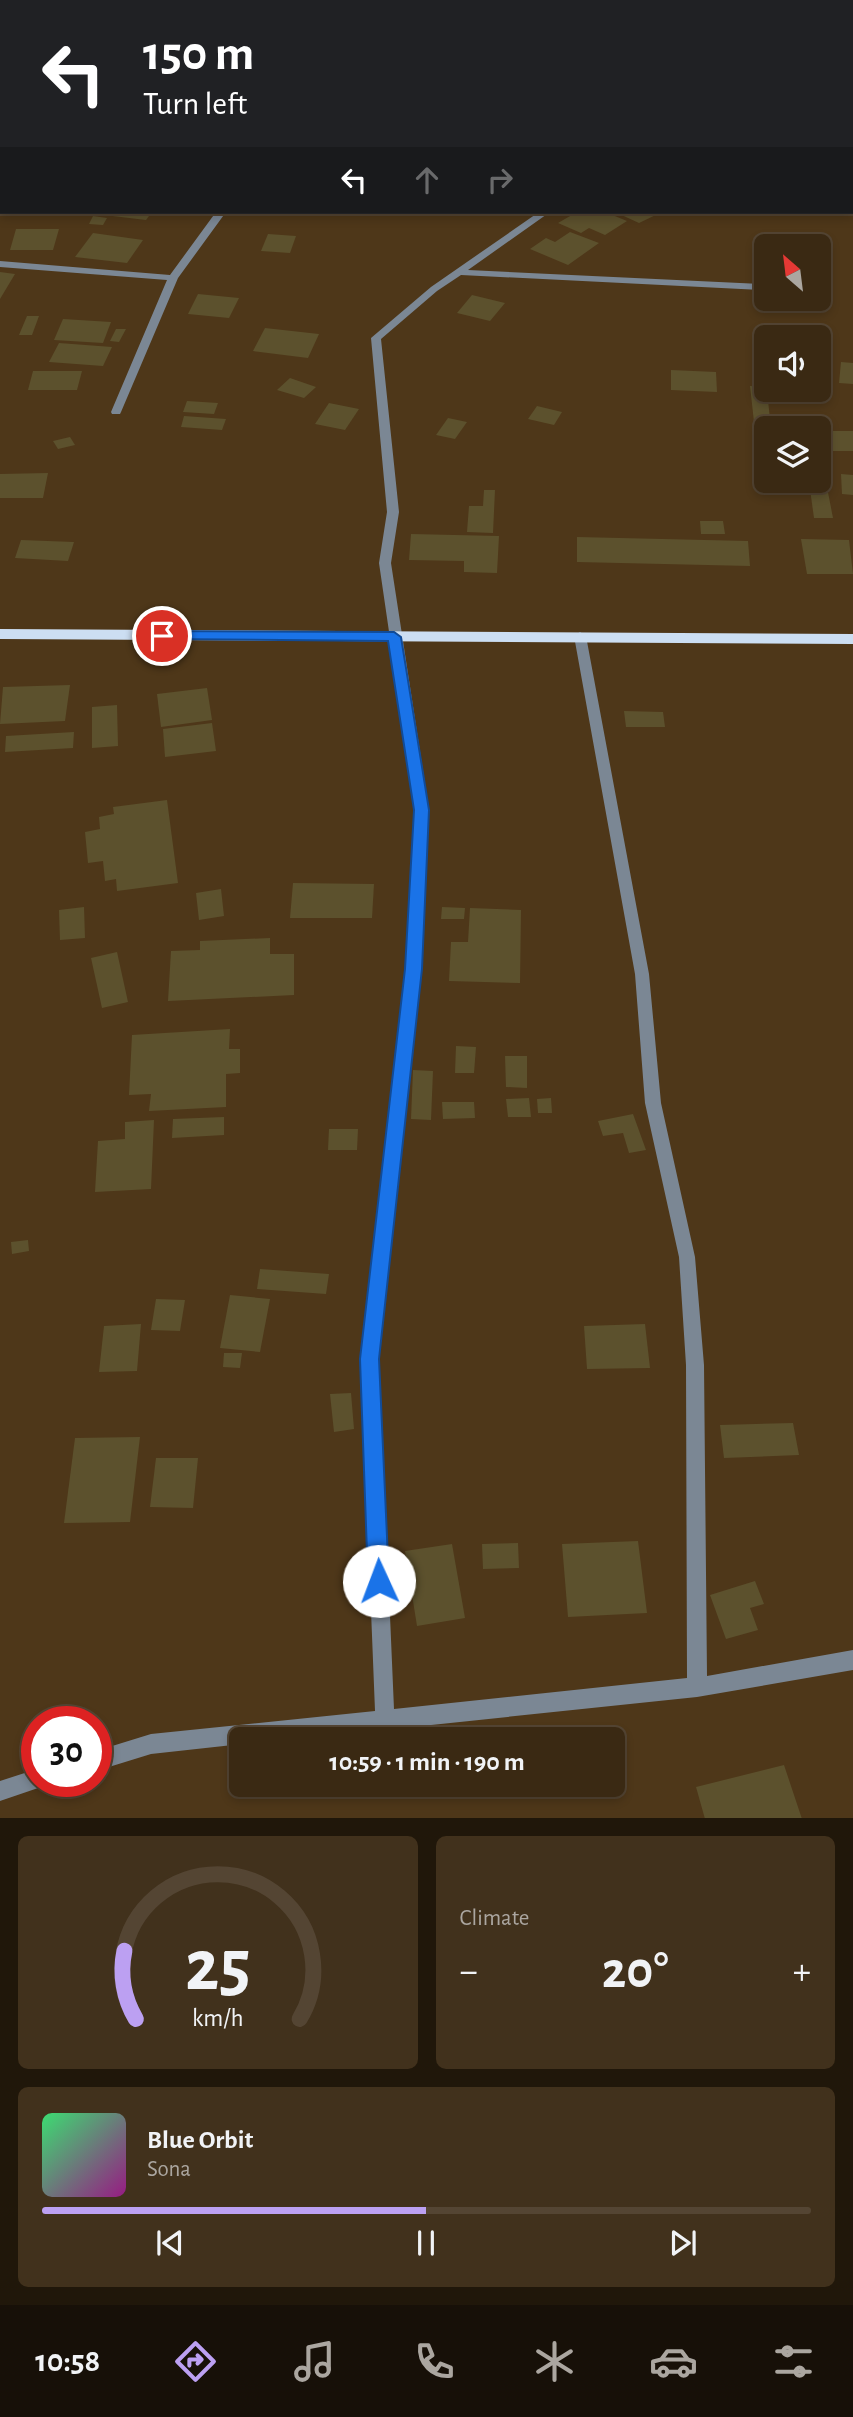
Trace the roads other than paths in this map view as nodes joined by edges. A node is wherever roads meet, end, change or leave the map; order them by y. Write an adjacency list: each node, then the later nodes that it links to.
1 (220, 214): 5 (street)
2 (542, 214): 4 (street)
3 (0, 264): 5 (street)
4 (458, 272): 6 (street); 10 (street)
5 (173, 278): 7 (street)
6 (754, 287)
7 (116, 412)
8 (0, 634): 10 (highway)
9 (580, 636): 10 (highway); 11 (highway); 13 (street)
10 (394, 637): 14 (street)
11 (853, 639)
12 (853, 1660): 13 (street)
13 (697, 1687): 14 (street)
14 (385, 1720): 15 (street)
15 (112, 1756)
16 (21, 1784): 17 (street)
17 (0, 1791)

